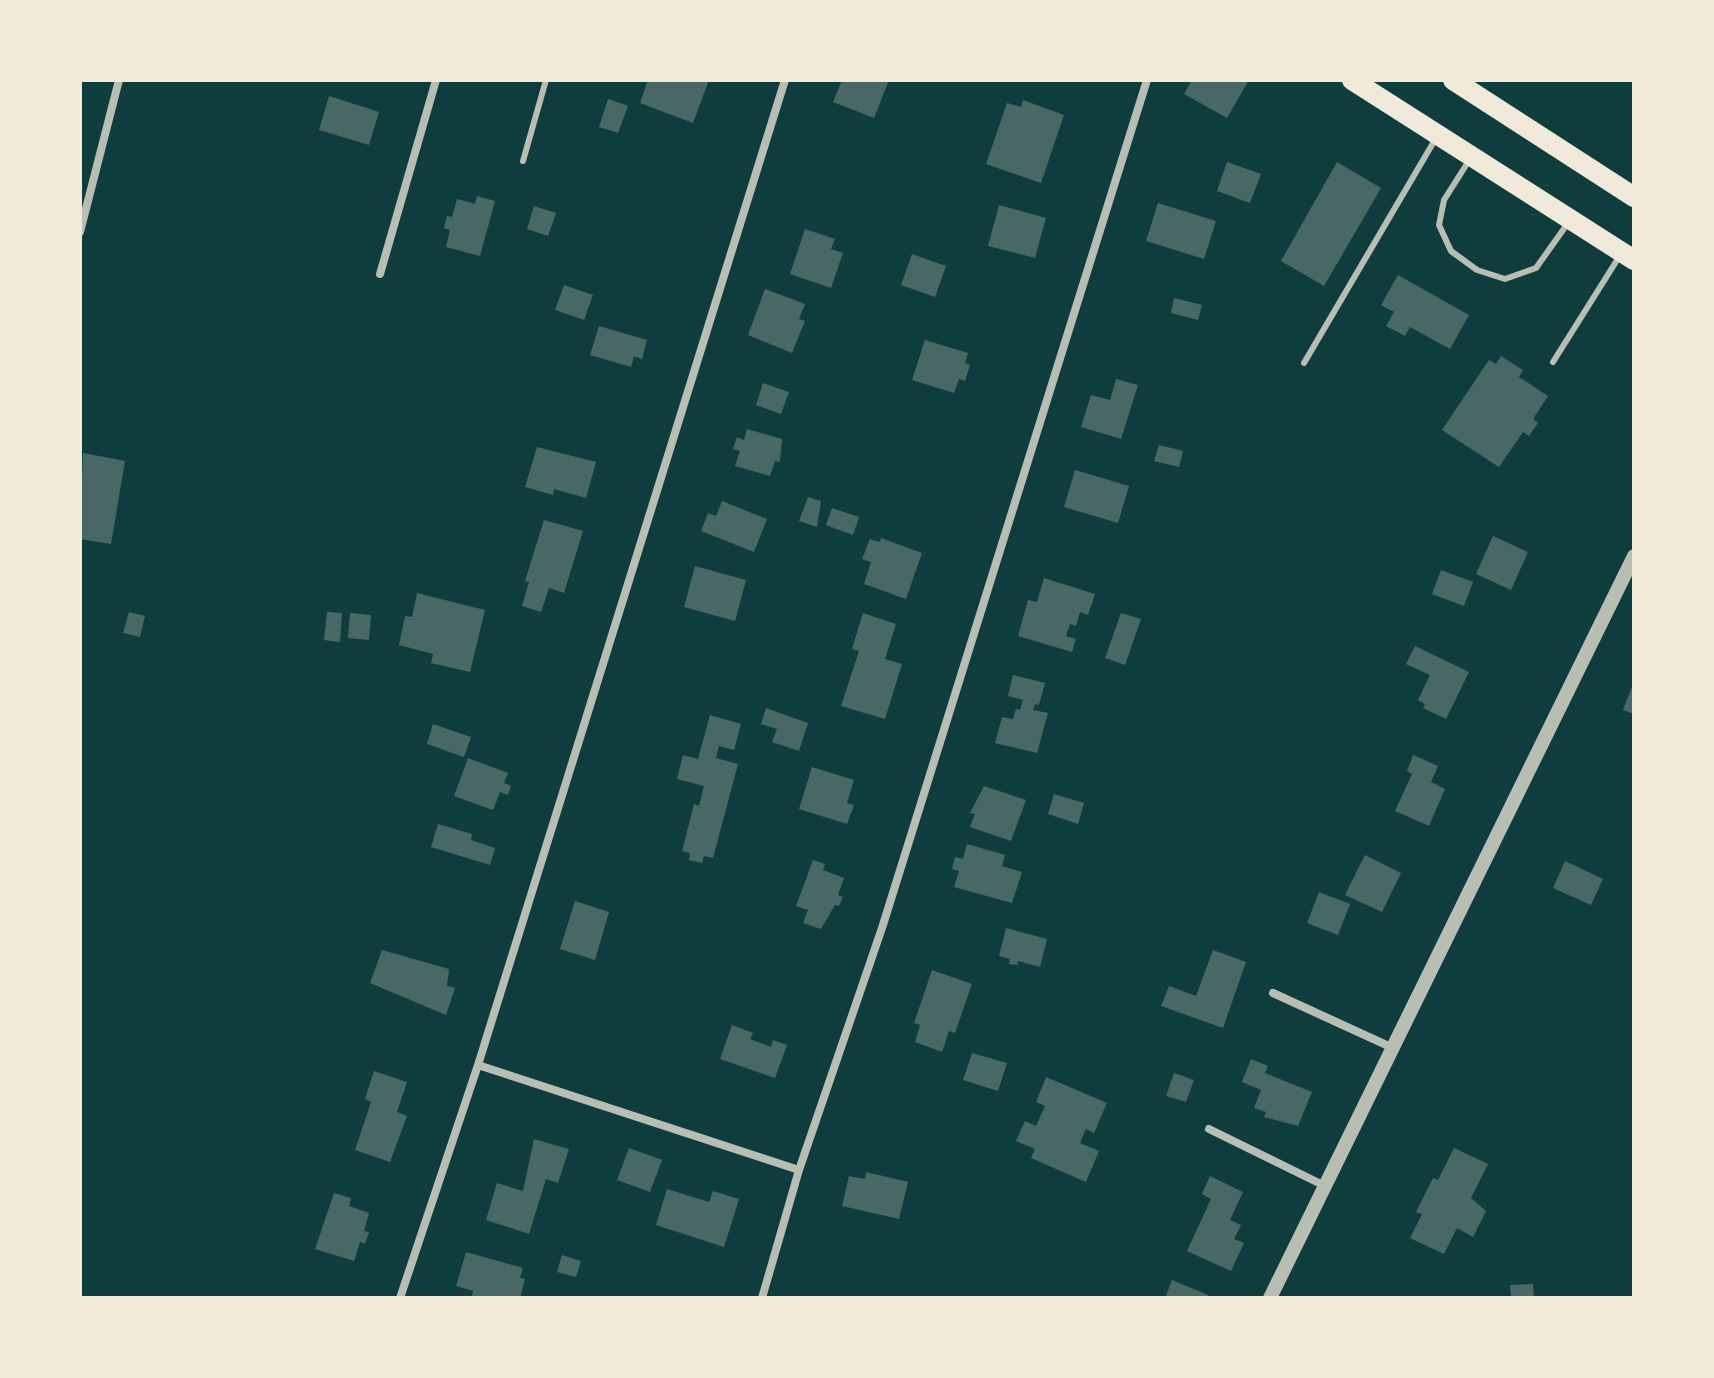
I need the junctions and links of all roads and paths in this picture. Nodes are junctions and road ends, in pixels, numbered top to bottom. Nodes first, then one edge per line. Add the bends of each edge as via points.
1 (119, 80) edge
2 (436, 80) edge
3 (546, 80) edge
4 (785, 80) edge
5 (1147, 80) edge
6 (1352, 80) edge
7 (1453, 80) edge
8 (1438, 135) junction
9 (1471, 156) junction
10 (523, 161) dead end
11 (84, 195) edge
12 (1634, 197) edge
13 (1570, 220) junction
14 (80, 232) edge
15 (1628, 256) edge
16 (380, 274) dead end
17 (1553, 362) dead end
18 (1304, 363) dead end
19 (1634, 556) edge
20 (1273, 993) dead end
21 (1393, 1048) junction
22 (478, 1065) junction
23 (1209, 1129) dead end
24 (799, 1170) junction
25 (1325, 1186) junction
26 (400, 1298) edge
27 (762, 1298) edge
28 (1270, 1298) edge

1 - 11 street
2 - 16 street
3 - 10 lane
4 - 22 street
5 - 24 street via 882,928
6 - 8 main road
7 - 12 main road
8 - 9 main road
8 - 18 lane
9 - 13 main road
9 - 13 lane via 1444,200 1439,225 1451,251 1477,270 1505,279 1536,268
11 - 14 street
13 - 15 main road
15 - 17 lane
19 - 21 street
20 - 21 street
21 - 25 street
22 - 24 street
22 - 26 street
23 - 25 street
24 - 27 street
25 - 28 street

